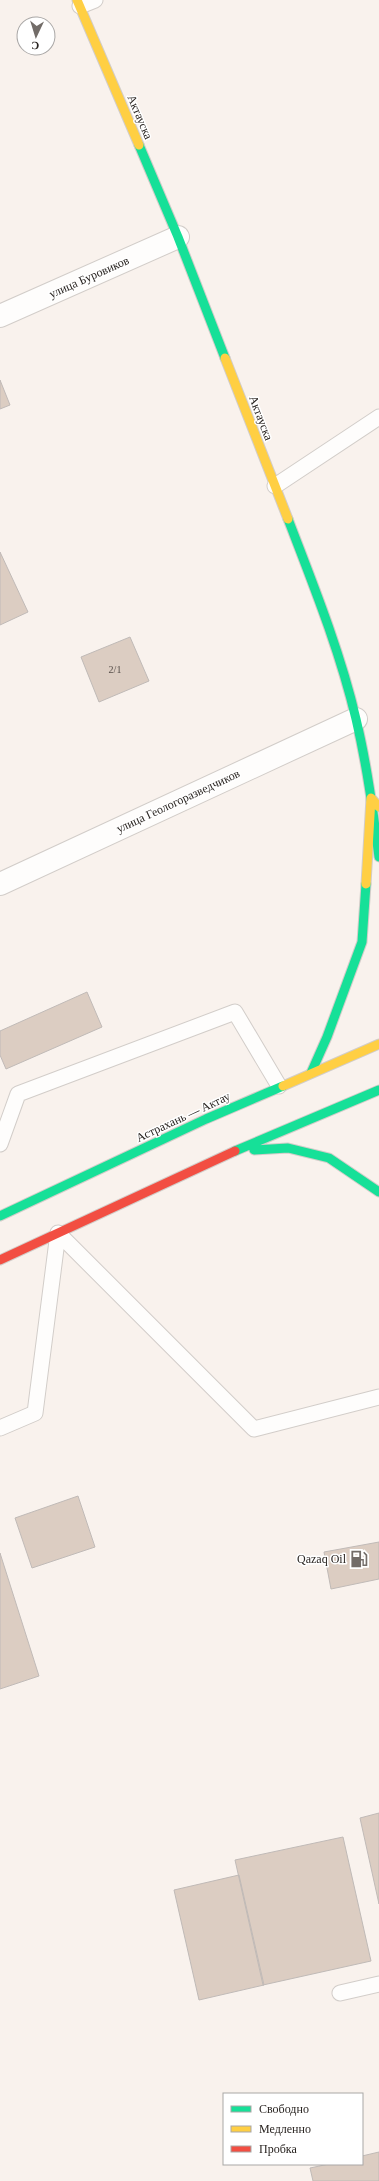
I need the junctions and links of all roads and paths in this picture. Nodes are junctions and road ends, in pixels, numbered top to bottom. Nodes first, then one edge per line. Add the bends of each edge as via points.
1 (95, 0) edge
2 (78, 3) edge
3 (178, 237) junction
4 (0, 316) edge
5 (379, 417) edge
6 (275, 486) junction
7 (356, 719) junction
8 (371, 798) junction
9 (379, 807) edge
10 (379, 858) edge
11 (0, 884) edge
12 (379, 1044) edge
13 (311, 1073) junction
14 (279, 1086) junction
15 (379, 1090) edge
16 (0, 1144) edge
17 (238, 1150) junction
18 (379, 1192) edge
19 (0, 1216) edge
20 (58, 1233) junction
21 (0, 1260) edge
22 (379, 1397) edge
23 (0, 1428) edge
24 (379, 1984) edge
25 (340, 1993) dead end

1 - 2 lane
2 - 3 main road, Актауска
3 - 4 street, улица Буровиков
3 - 6 main road, Актауска
5 - 6 lane
6 - 7 main road, Актауска via 320,601
7 - 8 main road, Актауска
7 - 11 street, улица Геологоразведчиков
8 - 9 main road
8 - 10 main road, Актауска
8 - 13 main road via 362,942
12 - 13 main road, Астрахань — Актау
13 - 14 main road, Астрахань — Актау
14 - 16 lane via 235,1012 18,1094
14 - 19 main road, Астрахань — Актау
15 - 17 main road
17 - 18 main road via 288,1148 329,1158
17 - 20 main road
20 - 21 main road
20 - 22 lane via 254,1429
20 - 23 lane via 35,1413
24 - 25 lane

